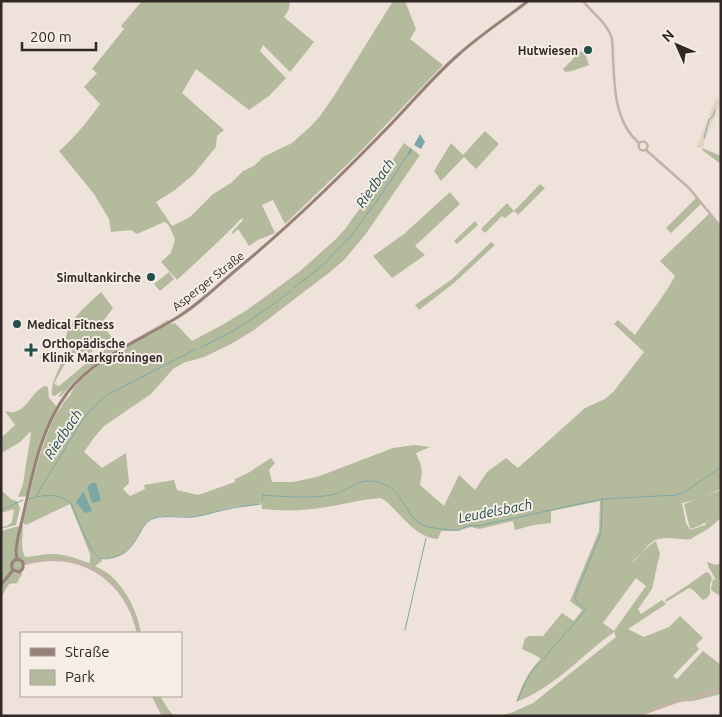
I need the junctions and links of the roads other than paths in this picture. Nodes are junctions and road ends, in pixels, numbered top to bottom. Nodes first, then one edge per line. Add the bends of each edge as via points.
1 (528, 1) edge
2 (583, 1) edge
3 (639, 143) junction
4 (646, 150) junction
5 (721, 227) edge
6 (17, 559) junction
7 (24, 564) junction
8 (13, 570) junction
9 (1, 585) edge
10 (138, 632) edge
11 (721, 689) edge
12 (154, 697) edge
13 (163, 716) edge
14 (637, 716) edge

1 - 6 main road, Asperger Straße via 458,54 286,228 228,277 182,314 111,354 75,383 58,407 42,440 18,536
2 - 3 street via 610,31 618,109 626,127
3 - 4 street via 640,150
3 - 4 street via 646,142
4 - 5 street via 689,188
6 - 7 main road
6 - 8 main road via 12,562
7 - 8 main road via 22,570
7 - 10 street via 60,560 98,572 124,597
8 - 9 main road
11 - 14 street
12 - 13 street

